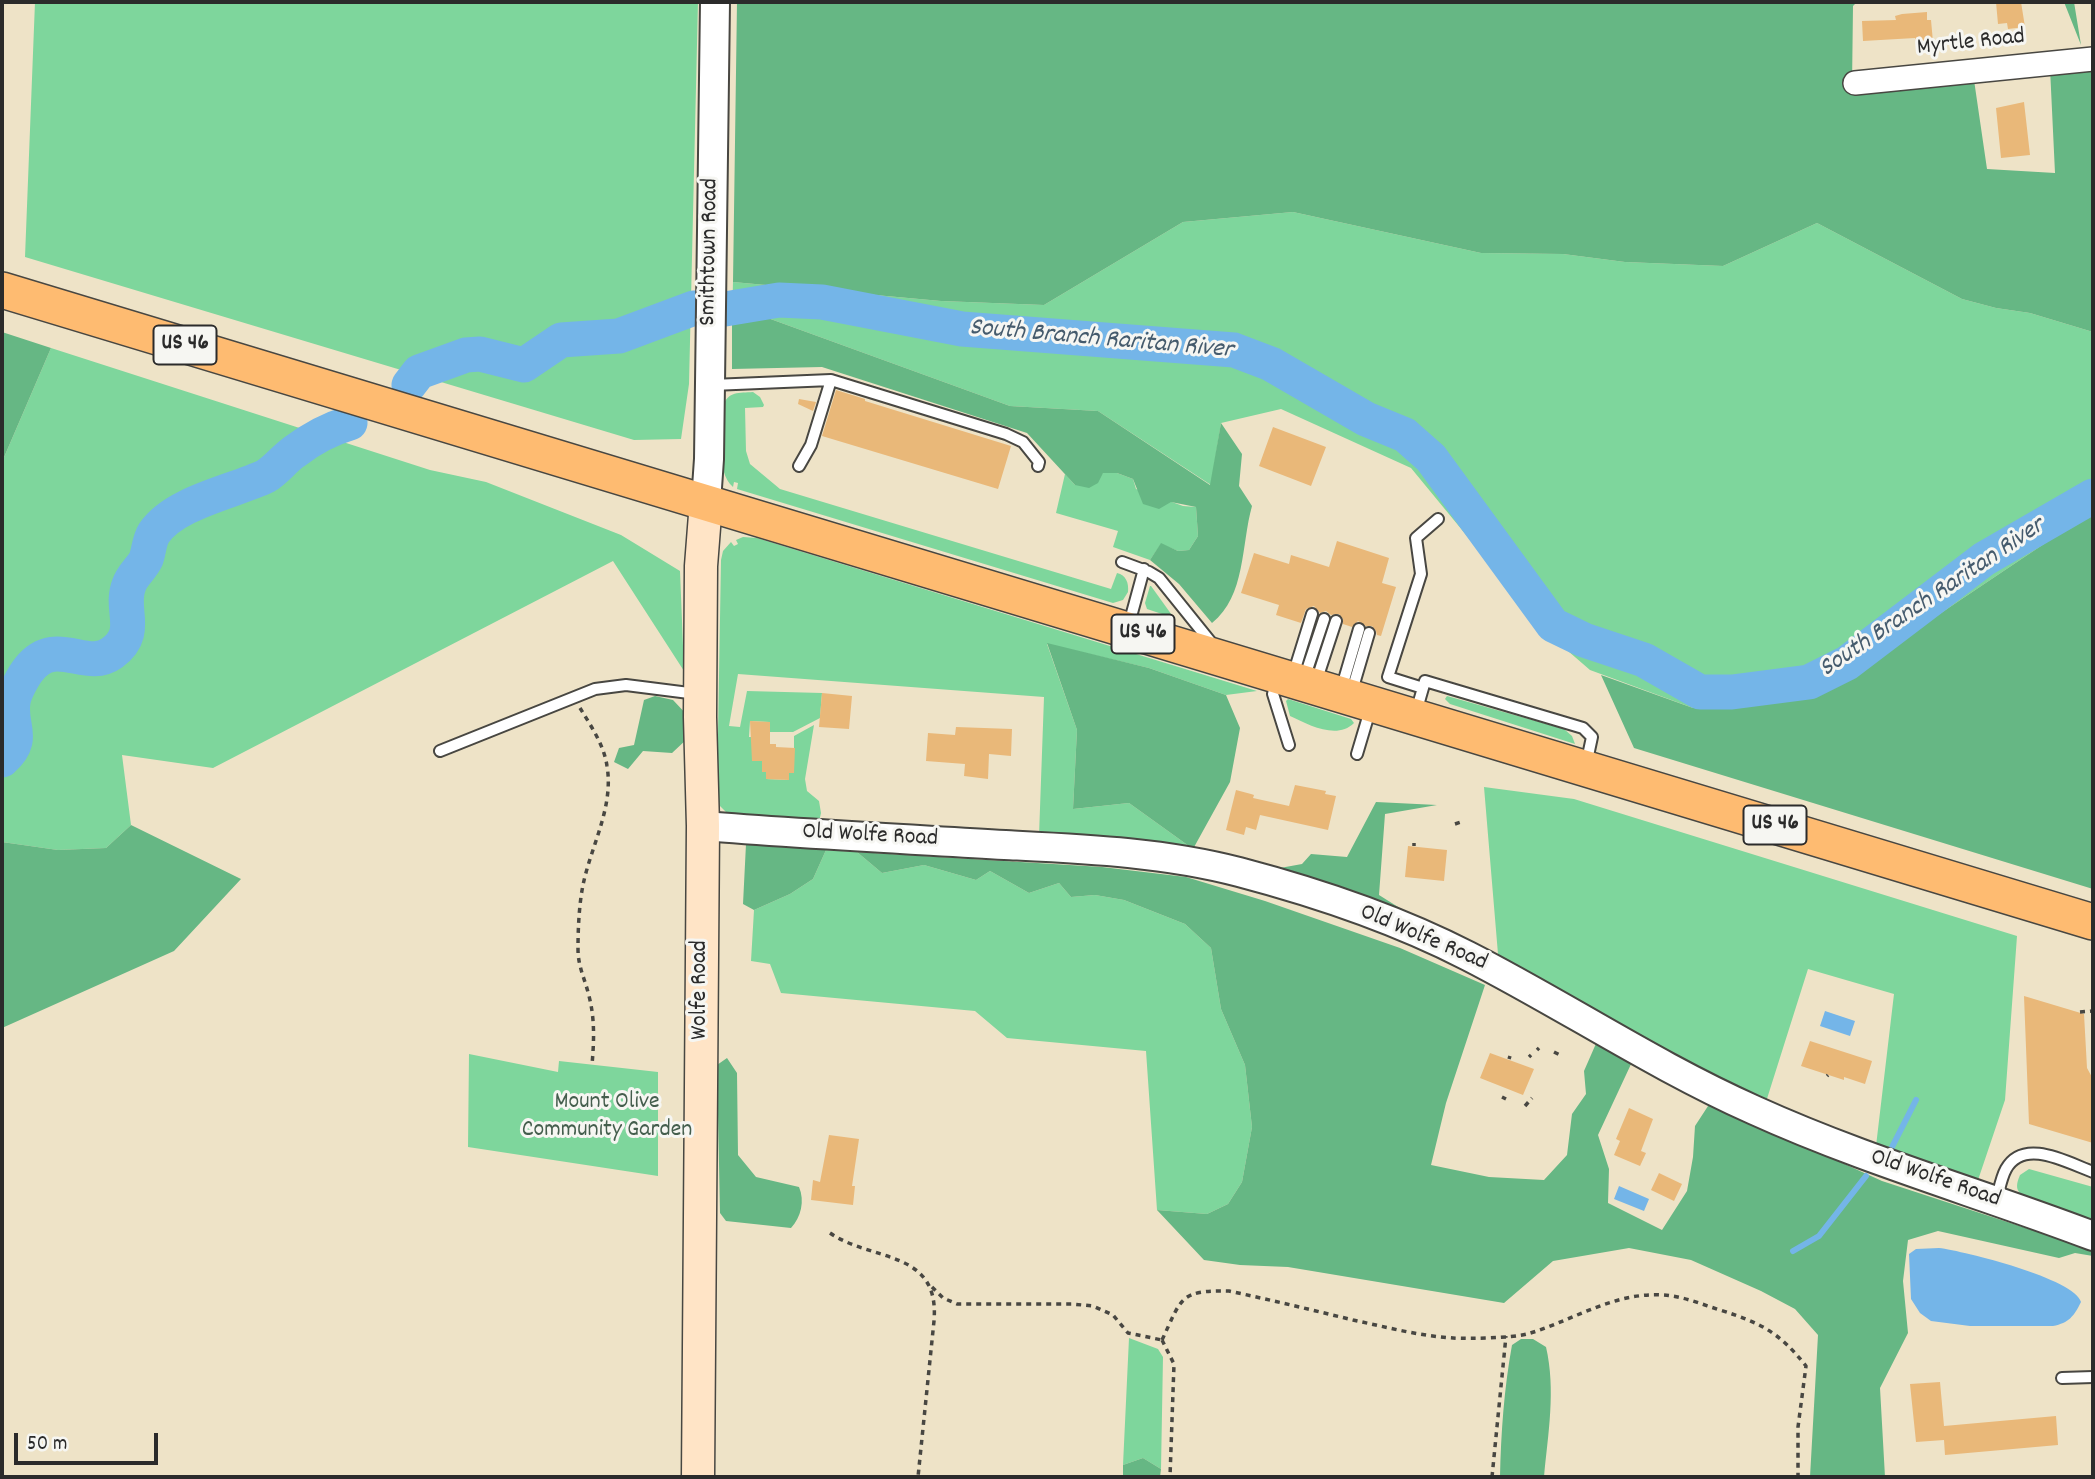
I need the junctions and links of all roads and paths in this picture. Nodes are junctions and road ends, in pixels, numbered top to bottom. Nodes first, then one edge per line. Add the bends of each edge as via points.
1 (715, 2) edge
2 (2093, 59) edge
3 (1855, 83) dead end
4 (2, 290) edge
5 (831, 380) junction
6 (710, 386) junction
7 (799, 466) dead end
8 (1038, 466) dead end
9 (706, 502) junction
10 (1438, 519) dead end
11 (1122, 562) dead end
12 (1143, 569) junction
13 (1312, 614) dead end
14 (1330, 620) dead end
15 (1127, 629) junction
16 (1364, 631) dead end
17 (1223, 659) junction
18 (1321, 688) junction
19 (700, 695) junction
20 (574, 697) junction
21 (1419, 702) junction
22 (1289, 745) dead end
23 (440, 751) dead end
24 (1357, 754) dead end
25 (1461, 822) dead end
26 (1455, 824) dead end
27 (703, 826) junction
28 (2093, 922) edge
29 (2093, 1011) edge
30 (2080, 1012) dead end
31 (1554, 1052) dead end
32 (1560, 1055) dead end
33 (592, 1065) dead end
34 (1532, 1098) dead end
35 (1525, 1106) dead end
36 (2093, 1172) edge
37 (1996, 1201) junction
38 (830, 1233) dead end
39 (2093, 1236) edge
40 (928, 1282) junction
41 (1506, 1335) junction
42 (1162, 1340) junction
43 (2093, 1377) edge
44 (2062, 1378) dead end
45 (698, 1477) edge
46 (918, 1477) edge
47 (1170, 1477) edge
48 (1492, 1477) edge
49 (1798, 1477) edge

1 - 6 street, Smithtown Road
2 - 3 street, Myrtle Road
4 - 9 main road, US 46
5 - 6 lane
5 - 7 lane via 811,445
5 - 8 lane via 1006,434 1023,442
6 - 9 street, Smithtown Road
9 - 15 main road, US 46
9 - 19 main road, Wolfe Road
10 - 21 lane via 1416,538 1421,574 1388,677
11 - 12 lane
12 - 15 lane
12 - 17 lane via 1159,578
13 - 18 lane
14 - 18 lane
15 - 17 main road, US 46
16 - 18 lane
17 - 18 main road, US 46
18 - 21 main road, US 46
18 - 22 lane via 1273,694
18 - 24 lane
19 - 20 lane via 626,685
19 - 27 main road, Wolfe Road
20 - 23 lane
20 - 33 path via 603,748 609,784 582,887 578,951 593,1019
21 - 28 main road, US 46 via 1586,768
25 - 26 path
27 - 37 street, Old Wolfe Road via 1067,848 1184,859 1244,874 1404,927 1465,954 1752,1110
27 - 45 main road, Wolfe Road
29 - 30 path
31 - 32 path
34 - 35 path
36 - 37 lane via 2036,1153 2022,1155 2007,1168
37 - 39 street, Old Wolfe Road
38 - 40 path via 843,1242 896,1258 916,1268
40 - 42 path via 943,1298 957,1304 1093,1306 1113,1315 1128,1333
40 - 46 path via 935,1310
41 - 42 path via 1453,1338 1402,1331 1229,1291 1203,1291 1181,1301
41 - 48 path
41 - 49 path via 1524,1335 1607,1302 1649,1294 1682,1298 1750,1320 1777,1334 1806,1366 1798,1427
42 - 47 path via 1174,1364
43 - 44 lane

